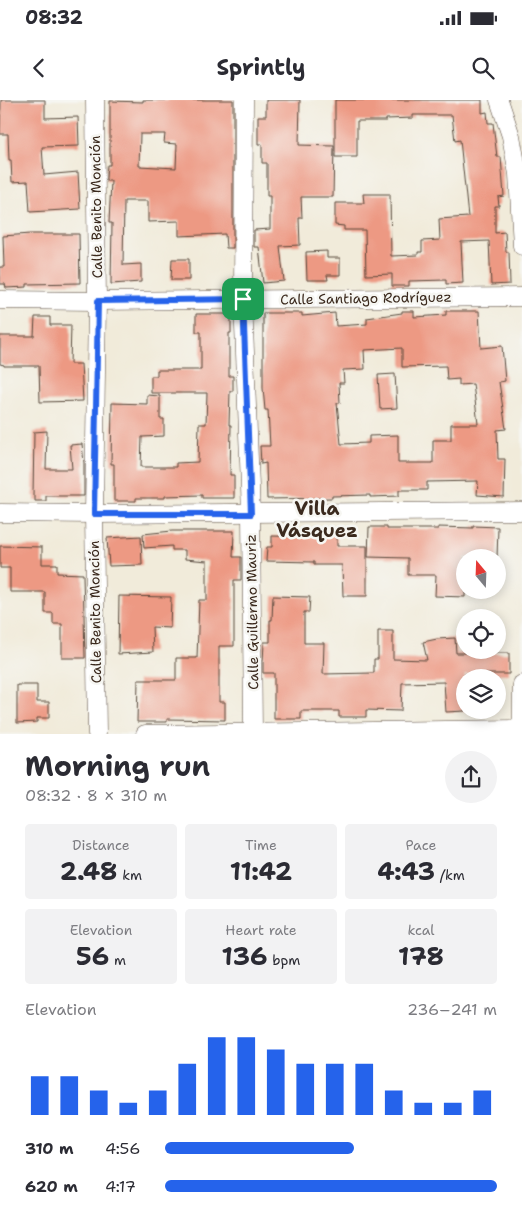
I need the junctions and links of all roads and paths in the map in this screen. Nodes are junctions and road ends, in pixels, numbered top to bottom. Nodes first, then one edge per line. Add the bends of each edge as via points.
1 (95, 100) edge
2 (244, 100) edge
3 (499, 100) edge
4 (522, 246) edge
5 (522, 297) edge
6 (243, 299) junction
7 (0, 300) edge
8 (98, 301) junction
9 (522, 511) edge
10 (0, 513) edge
11 (94, 514) junction
12 (251, 514) junction
13 (522, 684) edge
14 (522, 729) edge
15 (253, 733) edge
16 (97, 734) edge
17 (145, 734) edge
18 (522, 734) edge

1 - 8 street, Calle Benito Monción
2 - 6 street, Calle Guillermo Mauriz
3 - 4 street via 511,136 518,174
5 - 6 street, Calle Santiago Rodríguez
6 - 8 street, Calle Santiago Rodríguez
6 - 12 street, Calle Guillermo Mauriz
7 - 8 street, Calle Santiago Rodríguez
8 - 11 street, Calle Benito Monción
9 - 12 street
10 - 11 street
11 - 12 street
11 - 16 street, Calle Benito Monción
12 - 15 street, Calle Guillermo Mauriz
13 - 14 street
14 - 15 street
14 - 18 street
15 - 17 street

